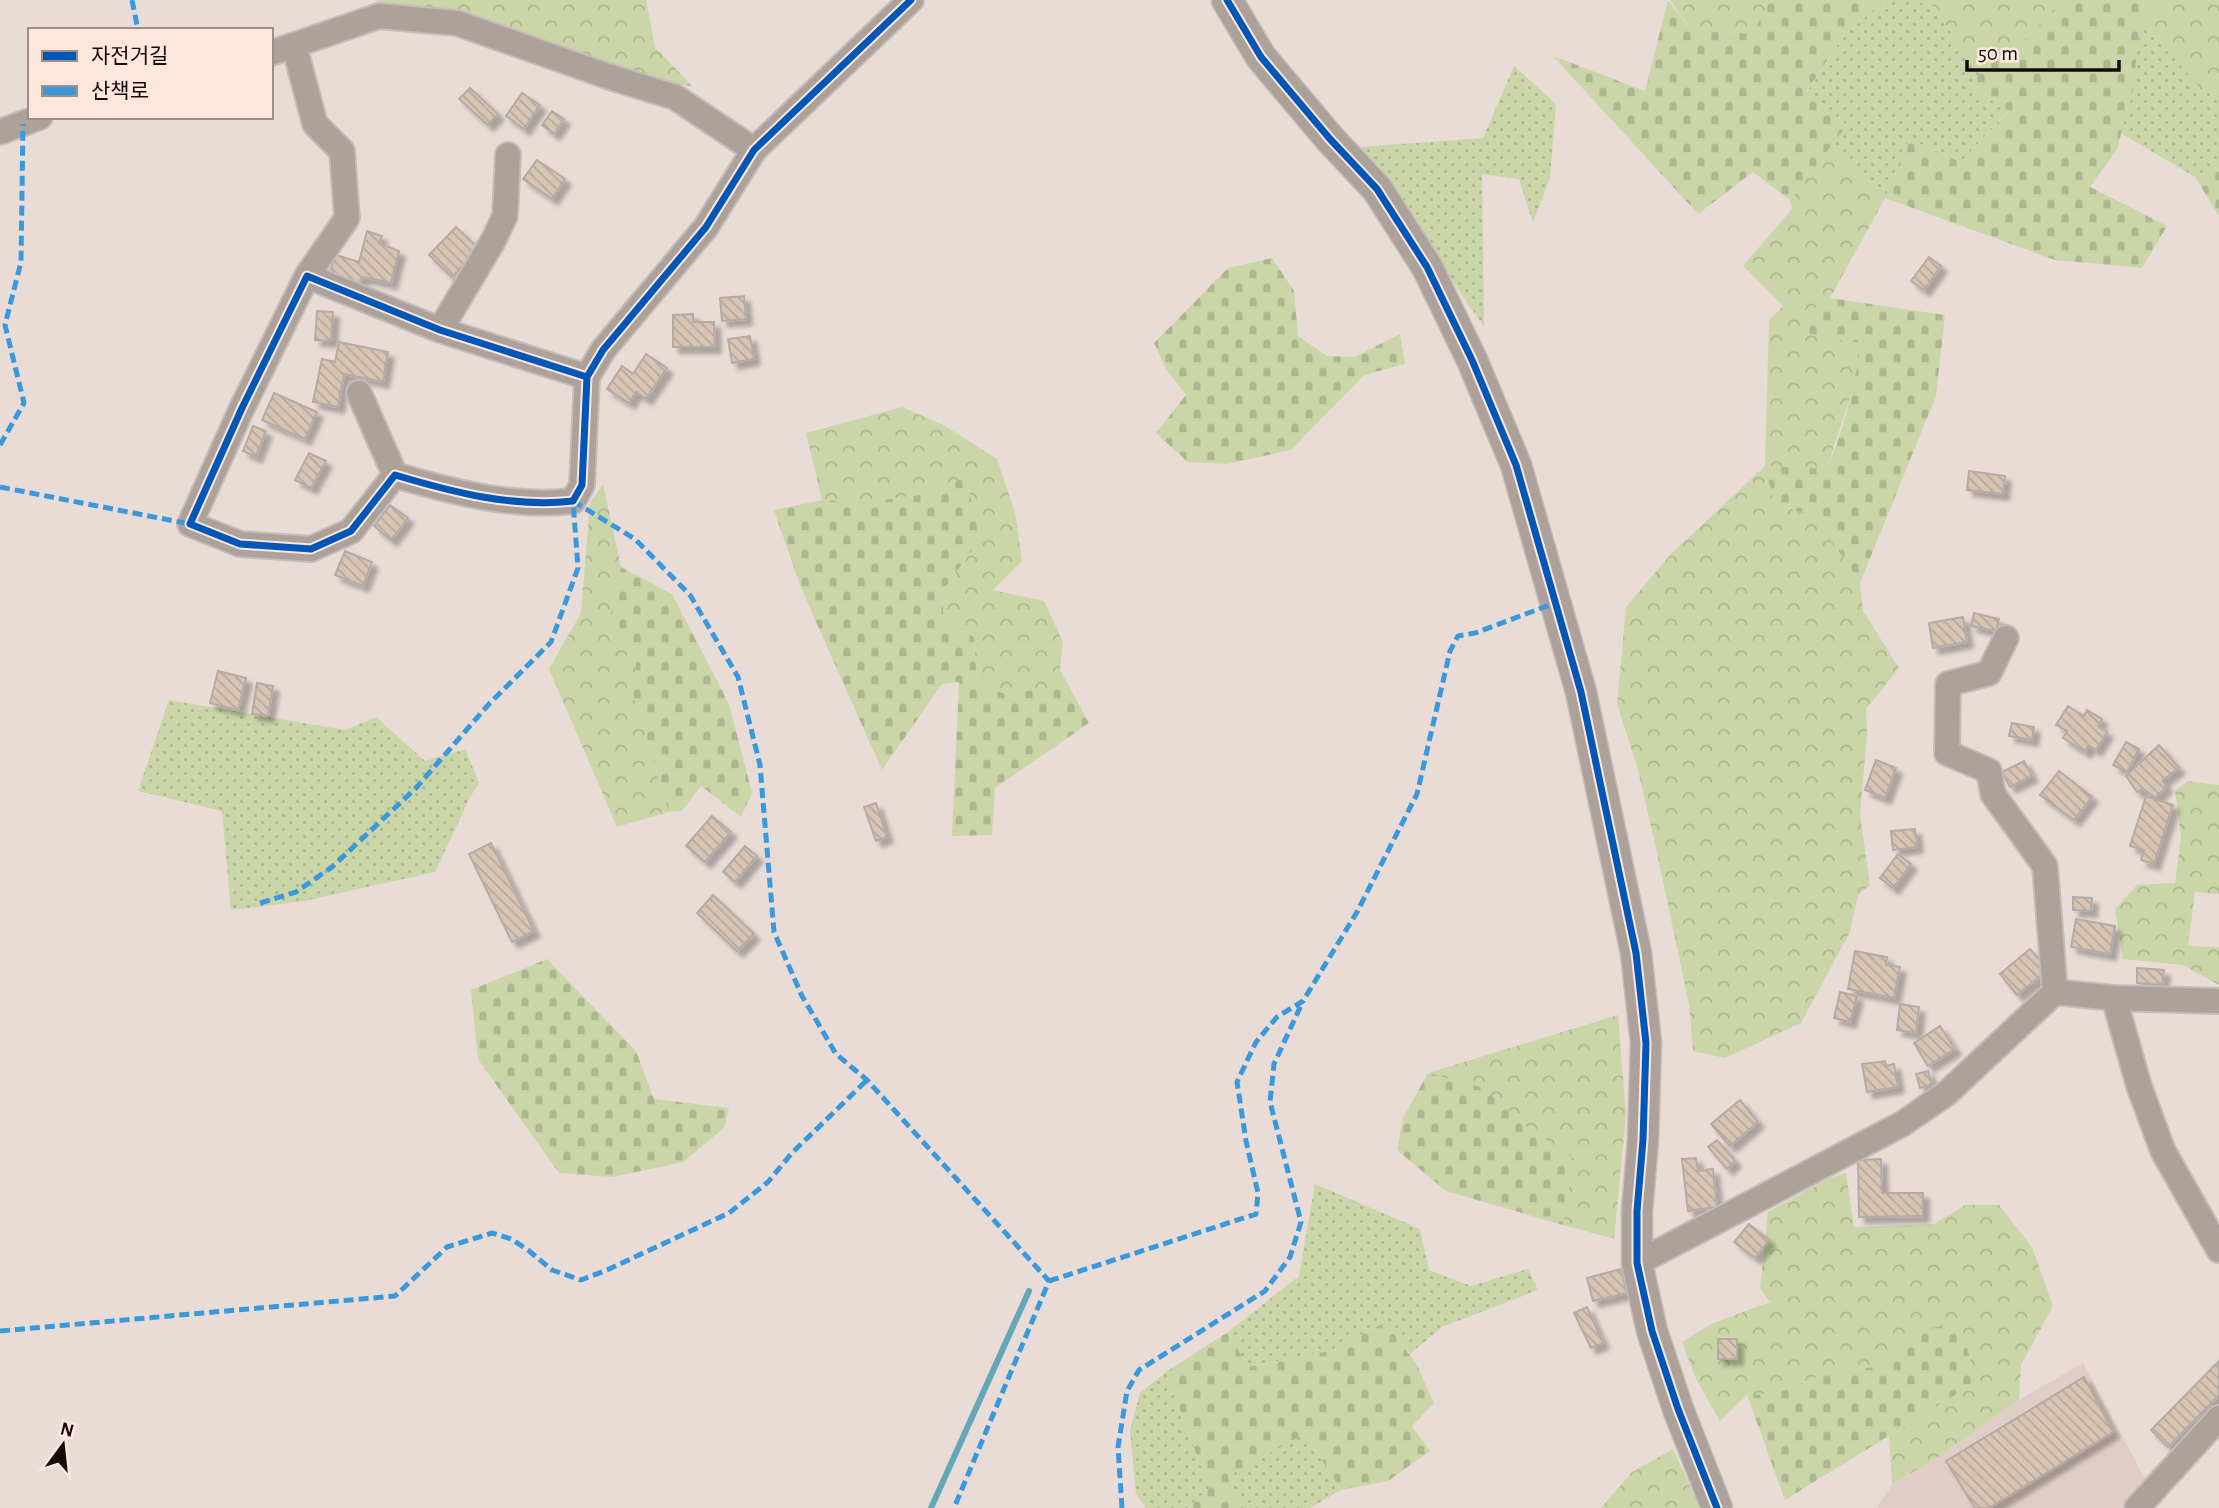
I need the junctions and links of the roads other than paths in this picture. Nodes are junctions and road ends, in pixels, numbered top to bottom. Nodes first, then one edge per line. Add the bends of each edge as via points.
1 (911, 0) edge
2 (1227, 0) edge
3 (283, 49) edge
4 (35, 119) edge
5 (0, 132) edge
6 (754, 150) junction
7 (508, 155) dead end
8 (307, 276) junction
9 (440, 330) junction
10 (587, 377) junction
11 (359, 393) dead end
12 (395, 475) junction
13 (2006, 638) dead end
14 (2055, 992) junction
15 (2114, 998) junction
16 (2219, 1001) edge
17 (2219, 1250) edge
18 (1637, 1263) junction
19 (2219, 1418) edge
20 (1717, 1508) edge
21 (2137, 1508) edge

1 - 6 street
2 - 18 street via 1261,57 1377,189 1427,267 1516,465 1581,692 1636,953 1646,1043
3 - 6 street via 379,16 457,23 675,97
3 - 8 street via 315,124 342,151 347,218
4 - 5 street
6 - 10 street via 706,228 603,350
7 - 9 street via 505,216
8 - 9 street
8 - 12 street via 190,524 240,544 311,549 351,531
9 - 10 street
10 - 12 street via 582,485 573,500 543,504 454,492
11 - 12 street
13 - 14 street via 1989,673 1948,684 1947,753 1989,771 1993,794 2045,866
14 - 15 street
14 - 18 street via 1947,1093 1902,1124
15 - 16 street
15 - 17 street via 2162,1152
18 - 20 street via 1656,1344
19 - 21 street

